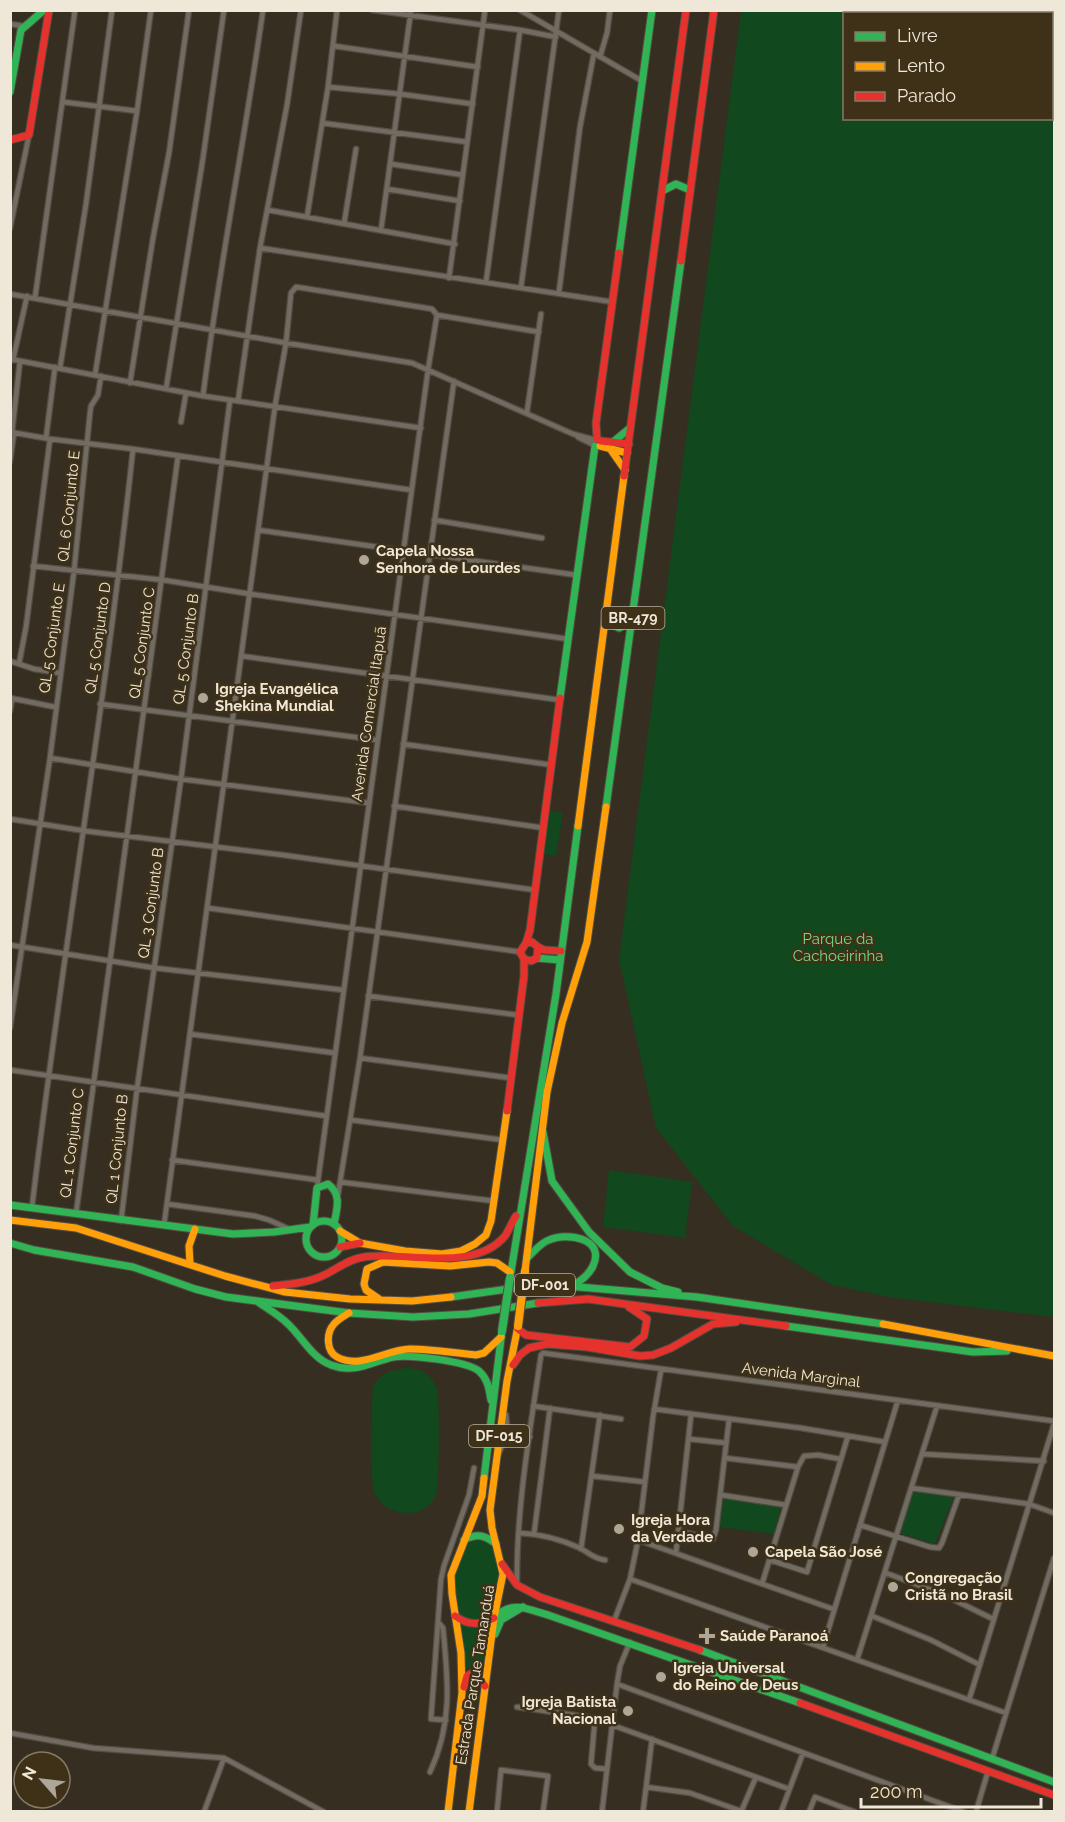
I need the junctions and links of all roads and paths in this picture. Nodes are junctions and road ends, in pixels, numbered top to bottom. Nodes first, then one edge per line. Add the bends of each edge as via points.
1 (44, 10) edge
2 (49, 10) edge
3 (75, 10) edge
4 (112, 10) edge
5 (150, 10) edge
6 (189, 10) edge
7 (225, 10) edge
8 (262, 10) edge
9 (301, 10) edge
10 (337, 10) edge
11 (372, 10) edge
12 (485, 10) edge
13 (559, 10) edge
14 (610, 10) edge
15 (652, 10) edge
16 (686, 10) edge
17 (714, 10) edge
18 (521, 11) edge
19 (411, 13) edge
20 (32, 20) junction
21 (10, 24) edge
22 (24, 26) junction
23 (483, 27) junction
24 (520, 30) junction
25 (46, 32) junction
26 (556, 35) junction
27 (334, 46) junction
28 (14, 47) edge
29 (594, 54) junction
30 (406, 55) junction
31 (600, 57) junction
32 (478, 67) junction
33 (643, 81) junction
34 (11, 82) edge
35 (328, 87) junction
36 (10, 92) edge
37 (400, 94) junction
38 (63, 102) junction
39 (473, 104) junction
40 (100, 106) junction
41 (137, 111) junction
42 (322, 123) junction
43 (395, 132) junction
44 (29, 135) junction
45 (12, 139) edge
46 (467, 142) junction
47 (356, 149) dead end
48 (391, 164) junction
49 (463, 175) junction
50 (387, 189) junction
51 (664, 190) junction
52 (690, 190) junction
53 (460, 201) junction
54 (268, 210) junction
55 (307, 217) junction
56 (344, 224) junction
57 (10, 228) edge
58 (381, 230) junction
59 (455, 244) junction
60 (260, 248) junction
61 (449, 278) junction
62 (486, 282) junction
63 (521, 287) junction
64 (559, 292) junction
65 (10, 294) edge
66 (27, 296) junction
67 (35, 297) junction
68 (613, 302) junction
69 (71, 305) junction
70 (105, 310) junction
71 (541, 314) dead end
72 (437, 315) junction
73 (141, 317) junction
74 (176, 324) junction
75 (211, 329) junction
76 (539, 332) junction
77 (247, 336) junction
78 (286, 343) junction
79 (12, 360) edge
80 (20, 361) junction
81 (57, 367) junction
82 (428, 370) junction
83 (95, 375) junction
84 (101, 376) junction
85 (454, 381) junction
86 (130, 383) junction
87 (166, 390) junction
88 (186, 393) junction
89 (203, 396) junction
90 (230, 400) junction
91 (238, 401) junction
92 (275, 406) junction
93 (527, 412) junction
94 (181, 422) dead end
95 (631, 427) junction
96 (421, 428) junction
97 (12, 432) edge
98 (48, 439) junction
99 (88, 443) junction
100 (597, 443) junction
101 (612, 446) junction
102 (133, 449) junction
103 (628, 449) junction
104 (178, 456) junction
105 (10, 461) edge
106 (222, 462) junction
107 (267, 468) junction
108 (625, 470) junction
109 (411, 490) junction
110 (434, 520) junction
111 (258, 530) junction
112 (542, 538) dead end
113 (404, 551) junction
114 (429, 555) junction
115 (33, 566) junction
116 (74, 571) junction
117 (119, 575) junction
118 (576, 575) junction
119 (163, 580) junction
120 (207, 587) junction
121 (250, 594) junction
122 (395, 615) junction
123 (420, 619) junction
124 (605, 620) junction
125 (633, 621) junction
126 (568, 639) junction
127 (241, 656) junction
128 (10, 661) edge
129 (19, 664) junction
130 (60, 673) junction
131 (386, 678) junction
132 (411, 681) junction
133 (11, 699) edge
134 (560, 700) junction
135 (100, 704) junction
136 (55, 707) junction
137 (144, 709) junction
138 (10, 711) edge
139 (189, 714) junction
140 (233, 720) junction
141 (377, 740) junction
142 (403, 744) junction
143 (50, 759) junction
144 (94, 764) junction
145 (552, 765) junction
146 (136, 772) junction
147 (181, 779) junction
148 (225, 784) junction
149 (369, 802) junction
150 (394, 806) junction
151 (10, 819) edge
152 (40, 823) junction
153 (543, 828) junction
154 (85, 831) junction
155 (128, 836) junction
156 (172, 840) junction
157 (216, 846) junction
158 (360, 866) junction
159 (386, 869) junction
160 (535, 890) junction
161 (208, 908) junction
162 (352, 928) junction
163 (377, 932) junction
164 (532, 944) junction
165 (10, 945) edge
166 (23, 947) junction
167 (561, 951) junction
168 (67, 954) junction
169 (528, 957) junction
170 (560, 960) junction
171 (111, 961) junction
172 (155, 968) junction
173 (199, 973) junction
174 (344, 990) junction
175 (368, 996) junction
176 (518, 1015) junction
177 (10, 1028) edge
178 (190, 1034) junction
179 (335, 1053) junction
180 (360, 1058) junction
181 (10, 1070) edge
182 (48, 1077) junction
183 (511, 1078) junction
184 (93, 1082) junction
185 (137, 1089) junction
186 (182, 1096) junction
187 (326, 1116) junction
188 (351, 1120) junction
189 (542, 1122) junction
190 (503, 1140) junction
191 (172, 1160) junction
192 (340, 1182) junction
193 (317, 1184) junction
194 (338, 1195) junction
195 (523, 1198) junction
196 (494, 1201) junction
197 (167, 1204) junction
198 (10, 1205) edge
199 (32, 1208) junction
200 (76, 1214) junction
201 (10, 1220) edge
202 (121, 1221) junction
203 (334, 1224) junction
204 (165, 1226) junction
205 (311, 1226) junction
206 (195, 1229) junction
207 (290, 1229) junction
208 (340, 1231) junction
209 (306, 1238) junction
210 (10, 1243) edge
211 (360, 1243) junction
212 (340, 1247) junction
213 (527, 1258) junction
214 (190, 1264) junction
215 (510, 1275) junction
216 (573, 1286) junction
217 (266, 1287) junction
218 (697, 1298) junction
219 (380, 1300) junction
220 (607, 1300) junction
221 (256, 1301) junction
222 (349, 1313) junction
223 (749, 1320) junction
224 (518, 1328) junction
225 (502, 1334) junction
226 (1020, 1351) junction
227 (642, 1356) junction
228 (1054, 1356) edge
229 (640, 1366) junction
230 (510, 1370) junction
231 (661, 1370) junction
232 (507, 1381) junction
233 (898, 1400) junction
234 (534, 1406) junction
235 (938, 1406) junction
236 (550, 1408) junction
237 (654, 1409) junction
238 (600, 1415) junction
239 (691, 1415) junction
240 (621, 1419) dead end
241 (729, 1420) junction
242 (1054, 1423) edge
243 (491, 1428) junction
244 (519, 1436) junction
245 (848, 1436) junction
246 (530, 1437) junction
247 (689, 1439) junction
248 (885, 1442) junction
249 (726, 1443) junction
250 (922, 1454) junction
251 (725, 1458) junction
252 (840, 1459) junction
253 (1044, 1461) junction
254 (495, 1466) junction
255 (798, 1467) junction
256 (474, 1468) dead end
257 (592, 1476) junction
258 (645, 1482) junction
259 (911, 1488) junction
260 (721, 1495) junction
261 (958, 1495) junction
262 (1029, 1504) junction
263 (786, 1505) junction
264 (1054, 1512) edge
265 (860, 1525) junction
266 (458, 1527) junction
267 (468, 1531) junction
268 (679, 1531) junction
269 (520, 1534) junction
270 (534, 1534) junction
271 (897, 1536) junction
272 (464, 1539) junction
273 (638, 1540) junction
274 (496, 1544) junction
275 (581, 1549) junction
276 (676, 1552) junction
277 (1054, 1558) edge
278 (605, 1560) dead end
279 (770, 1560) junction
280 (502, 1564) junction
281 (1052, 1572) edge
282 (885, 1573) junction
283 (630, 1580) junction
284 (762, 1584) junction
285 (517, 1585) junction
286 (523, 1607) junction
287 (833, 1609) junction
288 (580, 1611) junction
289 (455, 1616) junction
290 (872, 1616) junction
291 (494, 1618) junction
292 (993, 1620) junction
293 (614, 1621) junction
294 (438, 1622) junction
295 (575, 1624) junction
296 (630, 1642) junction
297 (823, 1647) junction
298 (858, 1660) junction
299 (446, 1663) junction
300 (434, 1664) junction
301 (980, 1665) junction
302 (769, 1676) junction
303 (485, 1684) junction
304 (617, 1684) junction
305 (791, 1684) junction
306 (764, 1690) junction
307 (462, 1697) junction
308 (786, 1699) junction
309 (969, 1700) junction
310 (517, 1707) dead end
311 (1006, 1713) junction
312 (446, 1719) junction
313 (612, 1725) junction
314 (10, 1733) edge
315 (652, 1739) junction
316 (803, 1753) junction
317 (224, 1758) junction
318 (992, 1760) junction
319 (607, 1769) junction
320 (988, 1771) junction
321 (430, 1772) dead end
322 (1037, 1776) junction
323 (756, 1777) junction
324 (1054, 1782) edge
325 (646, 1787) junction
326 (1032, 1787) junction
327 (789, 1789) junction
328 (1053, 1794) edge
329 (741, 1811) edge
330 (204, 1812) edge
331 (324, 1812) edge
332 (448, 1812) edge
333 (469, 1812) edge
334 (497, 1812) edge
335 (543, 1812) edge
336 (602, 1812) edge
337 (643, 1812) edge
338 (782, 1812) edge
339 (809, 1812) edge
340 (855, 1812) edge
341 (964, 1812) edge
342 (976, 1812) edge

1 - 20 main road
2 - 25 main road
3 - 38 street
4 - 40 street
5 - 41 street
6 - 73 street
7 - 74 street
8 - 75 street
9 - 54 street
10 - 27 street
11 - 19 street
12 - 23 street
13 - 26 street
14 - 31 street
15 - 33 main road
16 - 51 main road, BR-479
17 - 52 main road, BR-479
18 - 26 street
19 - 23 street
19 - 30 street
20 - 22 main road
20 - 25 main road
21 - 22 street
22 - 28 main road
23 - 24 street
23 - 32 street
24 - 26 street
24 - 62 street
25 - 44 main road
26 - 29 street
26 - 63 street
27 - 30 street
27 - 35 street
28 - 34 main road
29 - 31 street
29 - 64 street via 580,127
30 - 32 street
30 - 37 street
31 - 33 street
32 - 39 street
33 - 68 main road
34 - 36 main road
35 - 37 street
35 - 42 street
37 - 39 street
37 - 43 street
38 - 40 street
38 - 67 street
39 - 46 street
40 - 41 street
40 - 69 street
41 - 70 street
42 - 43 street
42 - 55 street
43 - 46 street
43 - 48 street
44 - 45 main road
44 - 57 street
46 - 49 street
47 - 56 street
48 - 49 street
48 - 50 street
49 - 53 street
50 - 53 street
50 - 58 street
51 - 52 main road via 676,184
51 - 95 main road, BR-479
52 - 125 main road, BR-479
53 - 59 street
54 - 55 street
54 - 60 street
55 - 56 street
56 - 58 street
58 - 59 street
59 - 61 street
60 - 61 street
60 - 77 street
61 - 62 street
62 - 63 street
63 - 64 street
64 - 68 street
65 - 66 street
66 - 67 street
66 - 79 street
67 - 69 street
68 - 100 main road via 597,416
69 - 70 street
69 - 81 street
70 - 73 street
70 - 83 street
71 - 76 street
72 - 76 street
72 - 78 street via 432,309 296,287 291,293
72 - 82 street, Avenida Comercial Itapuã
73 - 74 street
73 - 86 street
74 - 75 street
74 - 87 street
75 - 77 street
75 - 89 street
76 - 93 street
77 - 78 street
77 - 91 street
78 - 82 street via 398,359
78 - 92 street
79 - 80 street
80 - 81 street
80 - 97 street
81 - 83 street
81 - 98 street
82 - 85 street
82 - 96 street, Avenida Comercial Itapuã
83 - 84 street
84 - 86 street
84 - 99 street, QL 6 Conjunto E via 98,395 91,406
85 - 93 street
85 - 110 street
86 - 87 street
87 - 88 street
88 - 89 street
88 - 94 street
89 - 90 street
90 - 91 street
90 - 106 street, QL 5 Conjunto B
91 - 92 street
92 - 96 street
92 - 107 street
93 - 100 street
95 - 101 main road
95 - 103 main road, BR-479
96 - 109 street, Avenida Comercial Itapuã
97 - 98 street
97 - 105 street
98 - 99 street
98 - 115 street
99 - 102 street
99 - 116 street, QL 6 Conjunto E
100 - 101 main road
100 - 118 main road
101 - 103 main road
101 - 108 main road
102 - 104 street
102 - 117 street, QL 5 Conjunto D
103 - 108 main road, BR-479
104 - 106 street
104 - 119 street, QL 5 Conjunto C
106 - 107 street
106 - 120 street, QL 5 Conjunto B
107 - 109 street
107 - 111 street
108 - 124 main road, BR-479
109 - 113 street, Avenida Comercial Itapuã
110 - 112 street
110 - 114 street
111 - 113 street
111 - 121 street
113 - 114 street
113 - 122 street, Avenida Comercial Itapuã
114 - 118 street
114 - 123 street
115 - 116 street
115 - 129 street
116 - 117 street
116 - 130 street, QL 5 Conjunto E
117 - 119 street
117 - 135 street, QL 5 Conjunto D
118 - 126 main road
119 - 120 street
119 - 137 street, QL 5 Conjunto C
120 - 121 street
120 - 139 street, QL 5 Conjunto B
121 - 122 street
121 - 127 street
122 - 123 street
122 - 131 street, Avenida Comercial Itapuã
123 - 126 street
123 - 132 street
124 - 125 main road via 619,629
124 - 167 main road, BR-479
125 - 189 main road, BR-479 via 587,942 555,1052
126 - 134 main road
127 - 131 street
127 - 140 street
128 - 129 street
129 - 130 street
130 - 136 street, QL 5 Conjunto E
131 - 132 street
131 - 141 street, Avenida Comercial Itapuã
132 - 134 street
132 - 142 street
133 - 136 street
133 - 138 street
134 - 145 main road
135 - 137 street
135 - 144 street, QL 5 Conjunto D
136 - 143 street, QL 5 Conjunto E
137 - 139 street
137 - 146 street, QL 5 Conjunto C
139 - 140 street
139 - 147 street, QL 5 Conjunto B
140 - 141 street
140 - 148 street
141 - 149 street, Avenida Comercial Itapuã
142 - 145 street
142 - 150 street
143 - 144 street
143 - 152 street, QL 5 Conjunto E
144 - 146 street
144 - 154 street, QL 5 Conjunto D
145 - 153 main road
146 - 147 street
146 - 155 street, QL 5 Conjunto C
147 - 148 street
147 - 156 street, QL 3 Conjunto B
148 - 149 street
148 - 157 street
149 - 158 street, Avenida Comercial Itapuã
150 - 153 street
150 - 159 street
151 - 152 street
152 - 154 street
152 - 166 street, QL 5 Conjunto E
153 - 160 main road
154 - 155 street
154 - 168 street, QL 5 Conjunto D
155 - 156 street
155 - 171 street, QL 5 Conjunto C
156 - 157 street
156 - 172 street, QL 3 Conjunto B
157 - 158 street
157 - 161 street
158 - 159 street
158 - 162 street, Avenida Comercial Itapuã
159 - 160 street
159 - 163 street
160 - 164 main road
161 - 162 street
161 - 173 street
162 - 163 street
162 - 174 street, Avenida Comercial Itapuã
163 - 169 street
163 - 175 street
164 - 167 main road via 544,950
164 - 169 main road
164 - 169 main road
165 - 166 street
166 - 168 street
166 - 177 street, QL 5 Conjunto E
167 - 170 main road, BR-479
168 - 171 street
168 - 182 street, QL 5 Conjunto D
169 - 170 main road
169 - 176 main road
170 - 195 main road, BR-479
171 - 172 street
171 - 184 street, QL 5 Conjunto C
172 - 173 street
172 - 185 street, QL 3 Conjunto B
173 - 174 street
173 - 178 street
174 - 179 street, Avenida Comercial Itapuã
175 - 176 street
175 - 180 street
176 - 183 main road
178 - 179 street
178 - 186 street
179 - 187 street, Avenida Comercial Itapuã
180 - 183 street
180 - 188 street
181 - 182 street, QL 1 Conjunto C
182 - 184 street, QL 1 Conjunto C
182 - 199 street, QL 5 Conjunto D
183 - 190 main road
184 - 185 street, QL 1 Conjunto B
184 - 200 street, QL 1 Conjunto C
185 - 186 street
185 - 202 street, QL 1 Conjunto B
186 - 187 street
186 - 191 street
187 - 193 street, Avenida Comercial Itapuã
188 - 190 street
188 - 192 street
189 - 213 main road, BR-479
189 - 218 main road via 552,1181 589,1232 630,1272 662,1288
190 - 196 main road
191 - 193 street
191 - 197 street
192 - 194 street
192 - 196 street
193 - 194 main road via 334,1187
193 - 205 main road
194 - 203 main road
195 - 215 main road, Estrada Parque Tamanduá / BR-479
195 - 217 main road via 512,1228 500,1242 475,1255 363,1257 309,1281
196 - 211 main road via 486,1235 461,1251 442,1254
197 - 204 street
197 - 207 street via 255,1216
198 - 199 main road
199 - 200 main road
200 - 202 main road
201 - 214 main road, DF-001 via 76,1228
202 - 204 main road
203 - 205 main road via 327,1221
203 - 208 main road
204 - 206 main road
205 - 207 main road
205 - 209 main road
206 - 207 main road via 249,1234
206 - 214 main road via 189,1246
207 - 209 main road
208 - 211 main road
208 - 212 main road
209 - 212 main road via 310,1251 322,1257
210 - 221 main road via 133,1267 195,1289
211 - 212 main road
213 - 216 main road via 556,1237 574,1235 588,1241 595,1253 595,1266
213 - 224 main road, Estrada Parque Tamanduá / BR-479, bridge
214 - 217 main road, DF-001
215 - 219 main road via 497,1263 489,1262 450,1266 383,1262 367,1269 362,1280 369,1294
215 - 225 main road, Estrada Parque Tamanduá, bridge
216 - 218 main road, DF-001
216 - 219 main road, DF-001 via 543,1284 440,1299
217 - 219 main road, DF-001
218 - 226 main road, DF-001 via 887,1325
220 - 222 main road, DF-001 via 567,1300 469,1314 413,1317
220 - 223 main road, DF-001
220 - 224 main road via 636,1310 647,1319 644,1339 638,1344 630,1347 526,1335
221 - 222 main road
221 - 243 main road via 288,1324 318,1357 330,1364 361,1369 403,1356 474,1367 487,1379
222 - 225 main road via 331,1327 328,1341 337,1357 347,1360 361,1361 402,1349 476,1355 484,1353
223 - 226 main road, DF-001 via 973,1352
223 - 227 main road via 716,1323 682,1344
224 - 230 main road, Estrada Parque Tamanduá / DF-015
225 - 243 main road, Estrada Parque Tamanduá / DF-015
226 - 228 main road, DF-001
227 - 229 street
227 - 230 main road via 542,1344 529,1347
229 - 231 street, Avenida Marginal
229 - 234 street, Avenida Marginal via 544,1353
230 - 232 main road, Estrada Parque Tamanduá / DF-015
231 - 233 street, Avenida Marginal
231 - 237 street
232 - 244 street via 506,1424
232 - 254 main road, Estrada Parque Tamanduá / DF-015
233 - 235 street, Avenida Marginal
233 - 248 street
234 - 236 street
234 - 246 street
235 - 242 street, Avenida Marginal
235 - 250 street
236 - 238 street
236 - 270 street
237 - 239 street
237 - 258 street
238 - 240 street
238 - 257 street
239 - 241 street
239 - 247 street
241 - 245 street
241 - 249 street
242 - 253 street
243 - 267 main road, Estrada Parque Tamanduá / DF-015 via 482,1496
244 - 246 street
244 - 254 street via 504,1440
245 - 248 street
245 - 252 street
246 - 269 street
247 - 249 street
247 - 268 street
248 - 265 street
249 - 251 street
250 - 253 street
250 - 259 street
251 - 255 street
251 - 260 street
252 - 255 street via 806,1455
252 - 279 street via 807,1572
253 - 262 street
254 - 274 main road, Estrada Parque Tamanduá / DF-015 via 490,1510
255 - 263 street
256 - 266 street
257 - 258 street
257 - 275 street
258 - 273 street
259 - 261 street
259 - 271 street
260 - 263 street
260 - 268 street via 712,1539
261 - 262 street
261 - 271 street via 939,1548
262 - 264 street
262 - 292 street
263 - 279 street
265 - 271 street
265 - 287 street
266 - 267 street
266 - 294 street via 444,1566
267 - 272 main road, Estrada Parque Tamanduá / DF-015
268 - 276 street
269 - 270 street
269 - 285 street
270 - 275 street
271 - 282 street
272 - 274 main road via 479,1534
272 - 289 main road, Estrada Parque Tamanduá / DF-015 via 450,1589
273 - 276 street
273 - 283 street
274 - 280 main road, Estrada Parque Tamanduá / DF-015
275 - 278 street
276 - 284 street
277 - 281 street
279 - 284 street
280 - 285 main road
280 - 291 main road, Estrada Parque Tamanduá / DF-015
281 - 311 street
282 - 290 street
282 - 292 street via 942,1594
283 - 293 street
283 - 297 street
284 - 287 street
285 - 288 main road
286 - 291 main road via 502,1610
286 - 295 main road
286 - 303 main road via 505,1616 496,1630
287 - 297 street
288 - 293 main road
288 - 295 main road via 573,1615
289 - 291 main road via 477,1626
289 - 307 main road, Estrada Parque Tamanduá / DF-015
290 - 298 street
290 - 301 street
291 - 303 main road, Estrada Parque Tamanduá / DF-015
292 - 301 street
293 - 302 main road
294 - 299 street via 443,1628
294 - 300 street
295 - 296 main road
296 - 304 street
296 - 306 main road
297 - 298 street
298 - 309 street
299 - 300 street
299 - 312 street
300 - 312 street via 431,1719
301 - 309 street
302 - 305 main road
302 - 306 main road via 773,1686
303 - 307 main road via 476,1673 470,1673
303 - 333 main road, Estrada Parque Tamanduá / DF-015
304 - 313 street
304 - 316 street
305 - 308 main road via 782,1690
305 - 318 main road
306 - 308 main road
307 - 332 main road, Estrada Parque Tamanduá / DF-015
308 - 320 main road
309 - 311 street
310 - 319 street via 595,1719 591,1764
311 - 318 street
312 - 321 street
313 - 315 street
313 - 319 street
314 - 317 street via 93,1748
315 - 323 street
315 - 325 street
316 - 327 street
316 - 341 street
317 - 330 street
317 - 331 street
318 - 322 main road
319 - 336 street
320 - 326 main road
320 - 342 street
322 - 324 main road
322 - 326 main road via 1040,1781
323 - 327 street
323 - 329 street
324 - 328 main road via 1050,1786
325 - 329 street via 683,1791
325 - 337 street
326 - 328 main road
327 - 338 street
334 - 335 street via 501,1770 548,1776
339 - 340 street via 815,1797

